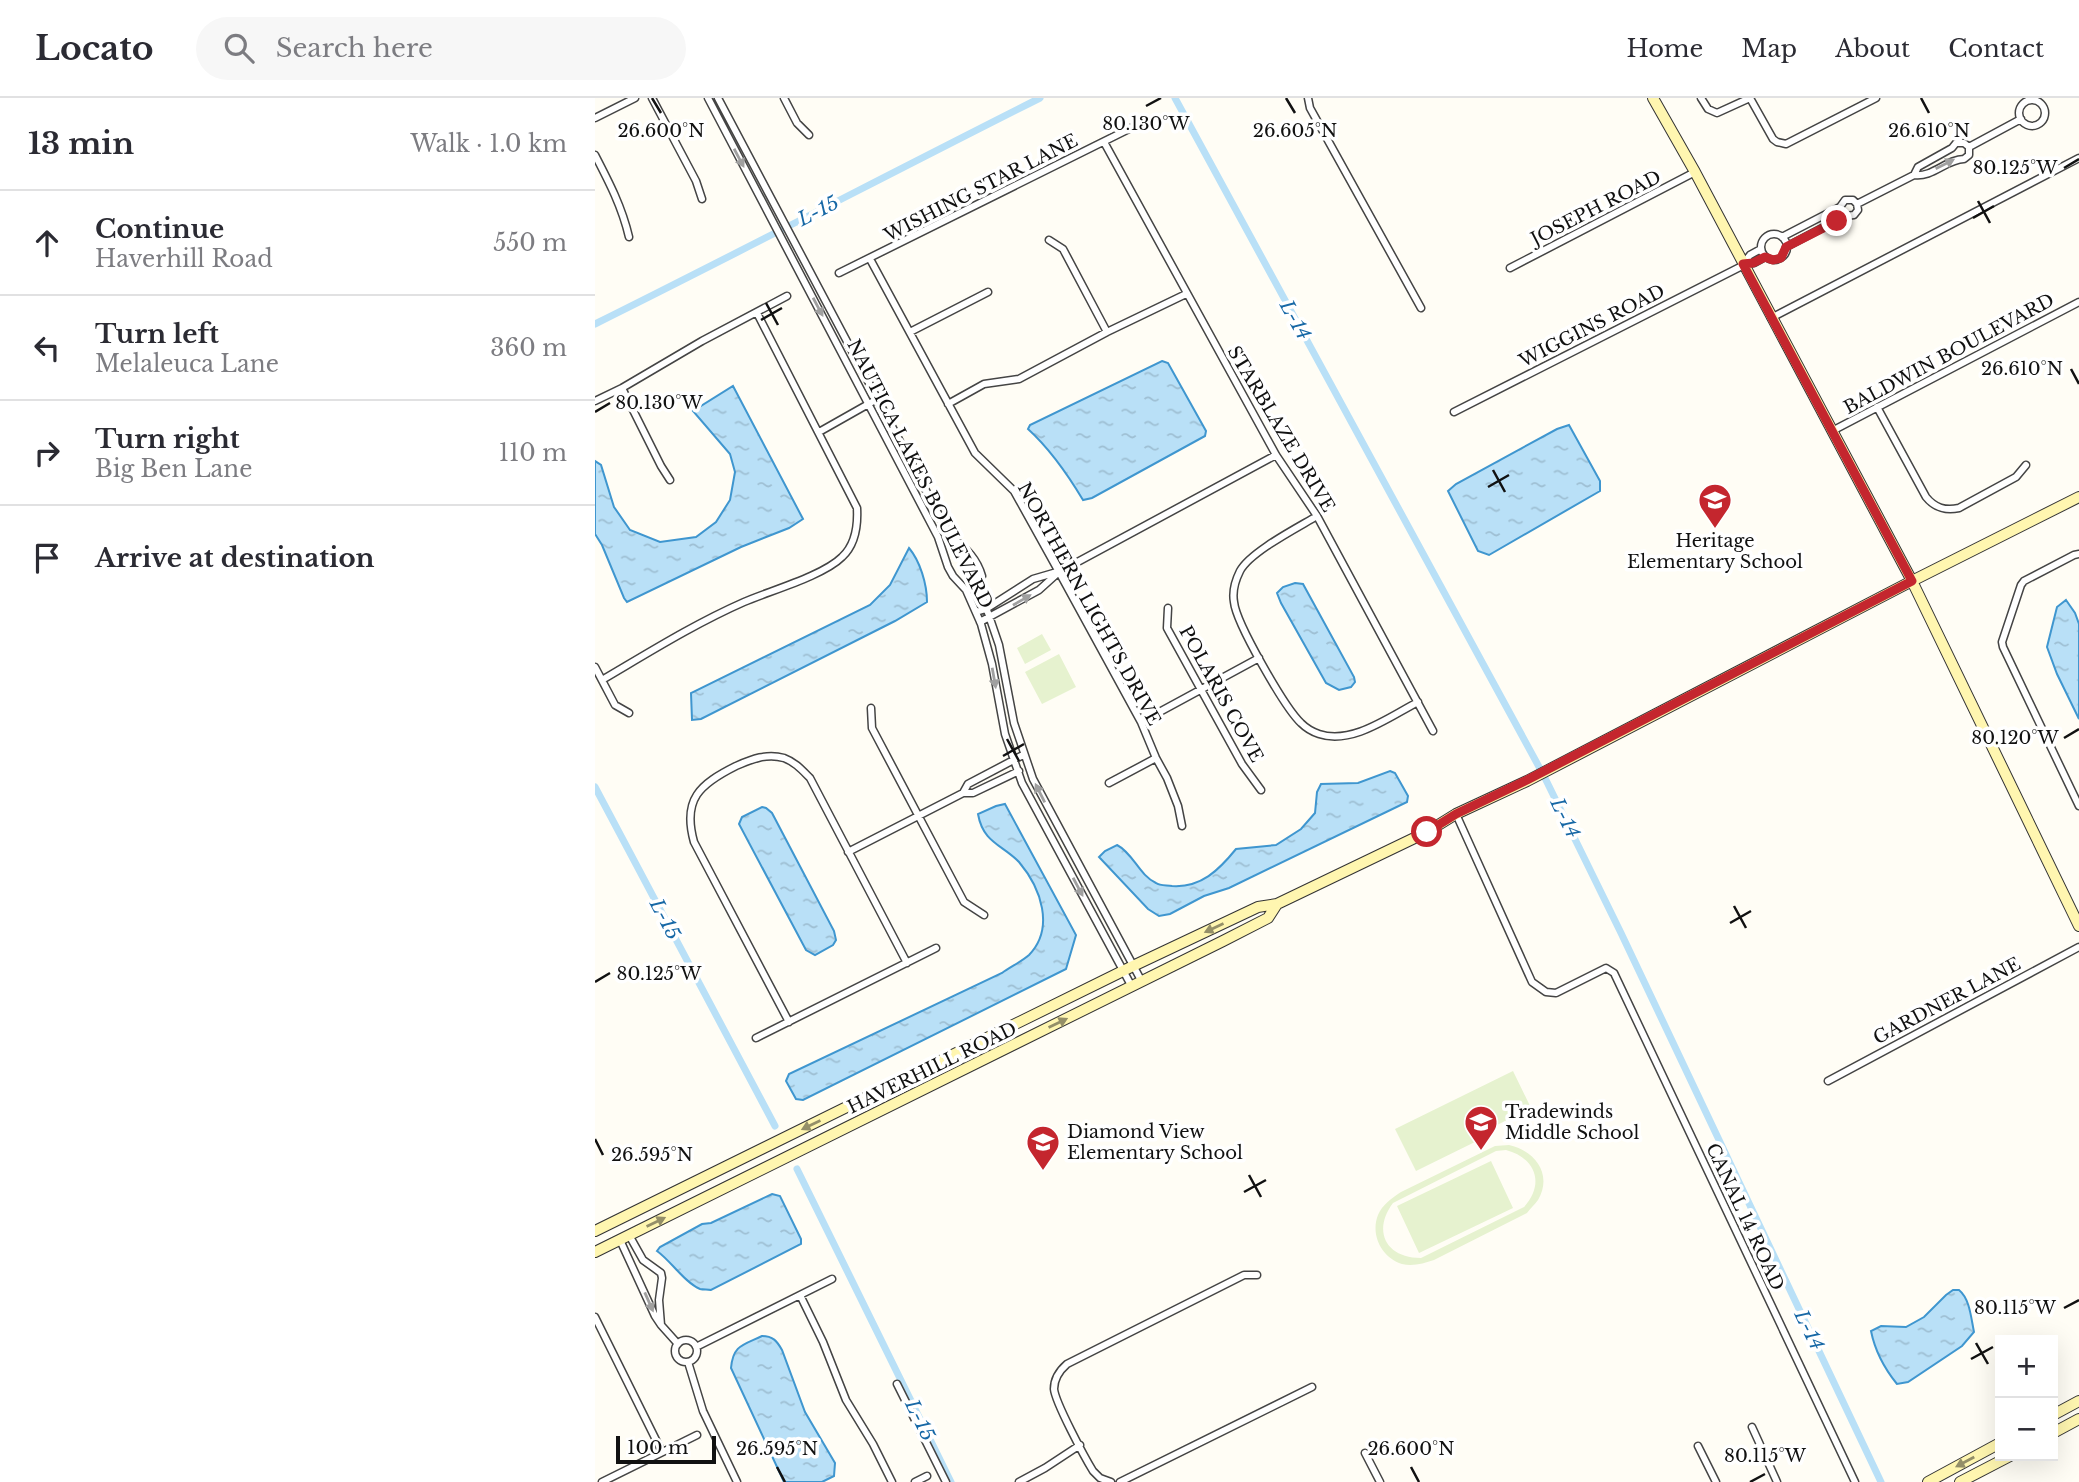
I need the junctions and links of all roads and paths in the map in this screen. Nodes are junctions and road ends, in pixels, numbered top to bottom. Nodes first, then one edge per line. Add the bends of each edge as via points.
1 (635, 98) edge
2 (652, 98) edge
3 (708, 98) edge
4 (718, 98) edge
5 (783, 98) edge
6 (1308, 98) edge
7 (1653, 98) edge
8 (1701, 98) edge
9 (1750, 98) edge
10 (1876, 98) edge
11 (595, 118) edge
12 (2021, 119) junction
13 (1135, 126) dead end
14 (809, 135) dead end
15 (1104, 142) junction
16 (1969, 147) junction
17 (595, 155) edge
18 (2079, 158) edge
19 (1695, 172) junction
20 (1914, 175) junction
21 (702, 200) dead end
22 (1857, 204) junction
23 (629, 237) dead end
24 (1782, 237) junction
25 (1049, 240) dead end
26 (1786, 247) junction
27 (1761, 249) junction
28 (1765, 257) junction
29 (870, 259) junction
30 (1743, 264) junction
31 (1510, 268) dead end
32 (839, 274) dead end
33 (988, 292) dead end
34 (1186, 294) junction
35 (787, 296) dead end
36 (2079, 302) edge
37 (1421, 308) dead end
38 (757, 313) junction
39 (1771, 318) junction
40 (910, 332) junction
41 (1107, 332) junction
42 (622, 388) junction
43 (878, 399) junction
44 (595, 401) edge
45 (869, 404) junction
46 (948, 404) junction
47 (1877, 407) junction
48 (1454, 412) dead end
49 (1832, 431) junction
50 (819, 432) junction
51 (1276, 455) junction
52 (2026, 465) dead end
53 (670, 480) dead end
54 (2079, 497) edge
55 (1317, 516) junction
56 (950, 536) junction
57 (2079, 554) edge
58 (1059, 572) junction
59 (1912, 581) junction
60 (978, 583) junction
61 (1168, 608) dead end
62 (986, 609) junction
63 (976, 612) junction
64 (989, 618) junction
65 (980, 622) junction
66 (1259, 658) junction
67 (595, 667) edge
68 (602, 680) junction
69 (1201, 689) junction
70 (1417, 702) junction
71 (871, 708) dead end
72 (629, 713) dead end
73 (1141, 722) junction
74 (1433, 731) dead end
75 (1023, 755) junction
76 (1156, 758) junction
77 (1014, 760) junction
78 (1028, 767) junction
79 (1018, 771) junction
80 (1109, 783) dead end
81 (1261, 790) dead end
82 (963, 793) junction
83 (2079, 806) edge
84 (1456, 814) junction
85 (919, 815) junction
86 (1182, 826) dead end
87 (849, 852) junction
88 (1277, 904) junction
89 (984, 915) dead end
90 (2079, 926) edge
91 (2079, 947) edge
92 (936, 948) dead end
93 (907, 963) junction
94 (1128, 968) junction
95 (1137, 984) junction
96 (789, 1021) junction
97 (756, 1038) dead end
98 (1828, 1081) dead end
99 (782, 1139) junction
100 (790, 1156) junction
101 (595, 1231) edge
102 (624, 1238) junction
103 (595, 1252) edge
104 (1257, 1275) dead end
105 (832, 1279) dead end
106 (800, 1296) junction
107 (595, 1317) edge
108 (661, 1325) junction
109 (678, 1344) junction
110 (696, 1347) junction
111 (688, 1362) junction
112 (897, 1384) dead end
113 (1311, 1387) dead end
114 (2079, 1401) edge
115 (2079, 1408) edge
116 (2058, 1412) edge
117 (2079, 1419) edge
118 (1752, 1427) dead end
119 (2058, 1430) edge
120 (697, 1435) dead end
121 (1080, 1445) junction
122 (1698, 1446) dead end
123 (1995, 1446) edge
124 (662, 1452) junction
125 (1365, 1453) dead end
126 (2000, 1461) edge
127 (927, 1476) dead end
128 (602, 1482) edge
129 (737, 1482) edge
130 (892, 1482) edge
131 (915, 1482) edge
132 (946, 1482) edge
133 (1019, 1482) edge
134 (1111, 1482) edge
135 (1120, 1482) edge
136 (1380, 1482) edge
137 (1716, 1482) edge
138 (1777, 1482) edge
139 (1855, 1482) edge
140 (1929, 1482) edge
141 (1960, 1482) edge

1 - 11 street
2 - 21 street
3 -> 45 street, NAUTICA LAKES BOULEVARD
4 - 43 street, NAUTICA LAKES BOULEVARD
5 - 14 street
6 - 37 street
7 - 19 street
8 - 9 street via 1712,112 1721,113
9 - 10 street via 1773,139 1781,144
12 - 12 street via 2027,125 2039,125 2045,115 2043,107 2036,101 2024,103
12 - 16 street
13 - 15 street, WISHING STAR LANE
15 - 29 street, WISHING STAR LANE
15 - 34 street, STARBLAZE DRIVE
16 - 20 street via 1956,143 1918,167
20 -> 16 street via 1965,159
17 - 23 street via 615,193
18 - 39 street
19 - 30 street
19 - 31 street, JOSEPH ROAD
20 - 22 street
22 - 24 street via 1845,200 1840,207
22 - 26 street via 1854,215
24 - 26 street
24 - 27 street via 1769,235
25 - 41 street via 1063,249
26 - 28 street via 1781,258
27 - 28 street
27 - 30 street
28 - 30 street
29 - 32 street, WISHING STAR LANE
29 - 40 street, NORTHERN LIGHTS DRIVE
30 - 39 street
30 - 48 street, WIGGINS ROAD
33 - 40 street
34 - 41 street
34 - 51 street, STARBLAZE DRIVE
35 - 38 street
36 - 47 street, BALDWIN BOULEVARD
38 - 42 street
38 - 50 street
39 - 49 street
40 - 46 street, NORTHERN LIGHTS DRIVE
41 - 46 street via 1019,379 984,384
42 - 44 street
42 - 53 street
43 - 45 street
43 - 56 street, NAUTICA LAKES BOULEVARD
45 - 50 street
45 - 63 street, NAUTICA LAKES BOULEVARD via 938,537 947,566
46 - 58 street, NORTHERN LIGHTS DRIVE via 975,453 1014,491
47 - 49 street, BALDWIN BOULEVARD
47 - 52 street via 1933,505 1959,508 2016,477
49 - 59 street
50 - 68 street via 857,508 855,537 841,558 695,626
51 - 55 street, STARBLAZE DRIVE
51 - 58 street
54 - 59 street, HAVERHILL ROAD
55 - 66 street via 1254,555 1241,568 1234,585 1234,604
55 - 70 street, STARBLAZE DRIVE
56 - 60 street, NAUTICA LAKES BOULEVARD via 972,565
56 - 60 street, NAUTICA LAKES BOULEVARD via 978,563 982,576
57 - 83 street via 2024,581 2002,642
58 - 62 street via 1033,579
64 -> 58 street via 1039,590
58 - 73 street, NORTHERN LIGHTS DRIVE
59 - 84 street, HAVERHILL ROAD
59 - 90 street
60 - 62 street, NAUTICA LAKES BOULEVARD
61 - 69 street, POLARIS COVE via 1167,628
62 - 63 street
62 - 64 street, NAUTICA LAKES BOULEVARD
63 - 65 street, NAUTICA LAKES BOULEVARD
64 - 65 street
64 - 75 street, NAUTICA LAKES BOULEVARD
65 -> 77 street, NAUTICA LAKES BOULEVARD
66 - 69 street
66 - 70 street via 1290,710 1302,725 1318,734 1356,734
67 - 68 street
68 - 72 street via 615,705
69 - 73 street
69 - 81 street, POLARIS COVE
70 - 74 street, STARBLAZE DRIVE
71 - 85 street via 872,728
73 - 76 street, NORTHERN LIGHTS DRIVE
75 - 77 street
75 - 78 street, NAUTICA LAKES BOULEVARD
76 - 80 street
76 - 86 street, NORTHERN LIGHTS DRIVE
77 - 79 street, NAUTICA LAKES BOULEVARD
77 - 82 street via 968,784
78 - 79 street
94 -> 78 street, NAUTICA LAKES BOULEVARD
79 - 82 street via 973,793
79 -> 94 street, NAUTICA LAKES BOULEVARD
82 - 85 street
84 - 88 street, HAVERHILL ROAD
84 - 139 street, CANAL 14 ROAD via 1532,982 1556,993 1606,968 1614,973
85 - 87 street
85 - 89 street via 964,902
87 - 93 street
87 - 96 street via 810,778 784,758 752,758 721,774 698,792 691,808 694,842
88 -> 94 street, HAVERHILL ROAD via 1258,907
88 - 95 street, HAVERHILL ROAD via 1268,918
91 - 98 street, GARDNER LANE
92 - 93 street
93 - 96 street
94 - 95 street, NAUTICA LAKES BOULEVARD
94 - 95 street, NAUTICA LAKES BOULEVARD
94 -> 99 street, HAVERHILL ROAD
100 -> 95 street, HAVERHILL ROAD
96 - 97 street
99 - 100 street
99 - 101 street, HAVERHILL ROAD
102 -> 100 street, HAVERHILL ROAD
102 - 103 street, HAVERHILL ROAD
102 -> 108 street
102 - 108 street via 661,1273
104 - 121 street via 1244,1275 1063,1367 1055,1380 1055,1394
105 - 106 street
106 - 110 street
106 - 130 street via 846,1400
107 - 124 street
108 - 109 street
109 - 110 street via 688,1341
109 - 111 street via 676,1355
110 - 111 street
111 - 129 street via 703,1411
112 - 132 street
113 - 135 street
114 - 116 street
115 - 119 street via 2064,1418
117 - 119 street
118 - 138 street
120 - 124 street
121 - 133 street
121 - 134 street via 1093,1471
122 - 137 street
123 -> 140 street
124 - 128 street
125 - 136 street
126 - 141 street
127 - 131 street

